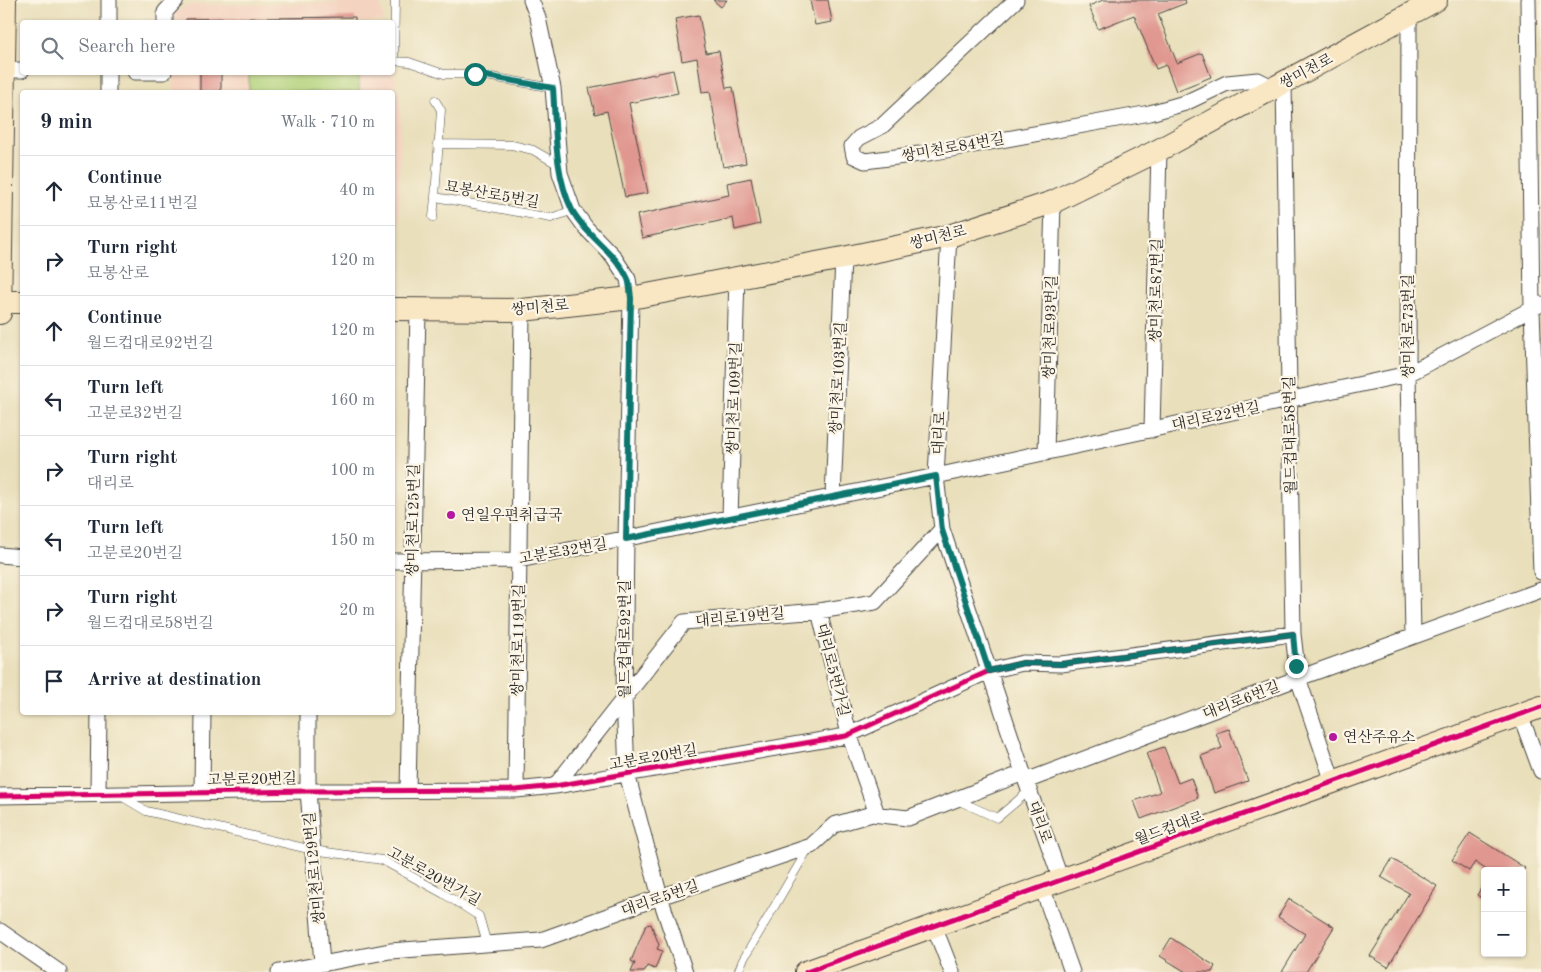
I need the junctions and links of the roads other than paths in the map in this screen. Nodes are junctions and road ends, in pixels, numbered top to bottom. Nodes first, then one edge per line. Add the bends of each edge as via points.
1 (5, 0) edge
2 (109, 0) edge
3 (176, 0) edge
4 (394, 0) edge
5 (531, 0) edge
6 (1016, 0) edge
7 (1436, 0) edge
8 (1528, 0) edge
9 (1409, 16) junction
10 (109, 20) edge
11 (165, 20) edge
12 (394, 20) edge
13 (395, 61) edge
14 (9, 70) edge
15 (108, 75) edge
16 (1279, 85) junction
17 (553, 88) junction
18 (108, 90) edge
19 (435, 100) dead end
20 (437, 144) junction
21 (1159, 150) junction
22 (559, 165) junction
23 (434, 197) junction
24 (1053, 202) junction
25 (572, 210) junction
26 (433, 217) dead end
27 (949, 236) junction
28 (843, 258) junction
29 (737, 277) junction
30 (631, 298) junction
31 (0, 302) edge
32 (20, 302) edge
33 (1537, 306) edge
34 (395, 310) edge
35 (418, 310) junction
36 (522, 310) junction
37 (0, 313) edge
38 (1408, 374) junction
39 (1290, 400) junction
40 (1152, 430) junction
41 (1046, 453) junction
42 (936, 476) junction
43 (833, 497) junction
44 (730, 518) junction
45 (942, 530) junction
46 (626, 539) junction
47 (0, 555) edge
48 (20, 557) edge
49 (519, 560) junction
50 (395, 561) edge
51 (412, 561) junction
52 (1541, 572) edge
53 (1541, 590) edge
54 (819, 611) junction
55 (1293, 634) junction
56 (1413, 636) junction
57 (989, 671) junction
58 (1298, 678) junction
59 (624, 697) junction
60 (1541, 707) edge
61 (1520, 714) junction
62 (99, 715) edge
63 (203, 715) edge
64 (308, 715) edge
65 (849, 734) junction
66 (1541, 771) edge
67 (627, 774) junction
68 (1026, 782) junction
69 (1333, 782) junction
70 (555, 786) junction
71 (408, 790) junction
72 (516, 790) junction
73 (308, 791) junction
74 (202, 792) junction
75 (98, 794) junction
76 (118, 794) junction
77 (0, 796) edge
78 (956, 800) junction
79 (876, 814) junction
80 (809, 847) junction
81 (313, 850) junction
82 (1051, 884) junction
83 (660, 898) junction
84 (934, 926) junction
85 (0, 931) edge
86 (486, 944) junction
87 (322, 963) junction
88 (59, 972) edge
89 (279, 972) edge
90 (685, 972) edge
91 (738, 972) edge
92 (806, 972) edge
93 (952, 972) edge
94 (1072, 972) edge

1 - 14 street
2 - 10 street
3 - 11 street via 165,12
4 - 12 lane
5 - 17 street
6 - 16 street, 쌍미천로84번길 via 882,126 859,138 852,146 854,156 865,161 935,152 1150,113 1185,103 1227,83 1258,80
7 - 9 street, 쌍미천로
8 - 33 street
9 - 16 street, 쌍미천로
9 - 38 street, 쌍미천로73번길
13 - 17 lane via 409,62 444,74 475,74
14 - 31 street
15 - 18 street
16 - 21 street, 쌍미천로
16 - 39 street, 월드컵대로58번길
17 - 22 street
19 - 20 lane, 묘봉산로5번길 via 441,110
20 - 22 lane via 512,145 533,150
20 - 23 lane, 묘봉산로5번길
21 - 24 street, 쌍미천로
21 - 40 street, 쌍미천로87번길
22 - 25 street
23 - 25 lane, 묘봉산로5번길 via 551,218
23 - 26 lane, 묘봉산로5번길
24 - 27 street, 쌍미천로
24 - 41 street, 쌍미천로93번길
25 - 30 street, 월드컵대로92번길 via 613,256 628,279
27 - 28 street, 쌍미천로
27 - 42 street, 대리로
28 - 29 street, 쌍미천로
28 - 43 street, 쌍미천로103번길
29 - 30 street, 쌍미천로
29 - 44 street, 쌍미천로109번길
30 - 36 street, 쌍미천로
30 - 46 street, 월드컵대로92번길
31 - 32 street
31 - 37 street
33 - 38 street, 대리로22번길
33 - 52 street
34 - 35 street, 쌍미천로
35 - 36 street, 쌍미천로
35 - 51 street, 쌍미천로125번길
36 - 49 street, 쌍미천로119번길
38 - 39 street, 대리로22번길
38 - 56 street, 쌍미천로73번길
39 - 40 street, 대리로22번길
39 - 55 street, 월드컵대로58번길
40 - 41 street, 대리로22번길
41 - 42 street, 대리로22번길
42 - 43 street, 고분로32번길
42 - 45 street, 대리로
43 - 44 street, 고분로32번길
44 - 46 street, 고분로32번길
45 - 54 street, 대리로19번길 via 875,602
45 - 57 street, 대리로
46 - 49 street, 고분로32번길
46 - 59 street, 월드컵대로92번길
47 - 48 street
49 - 51 street, 고분로32번길
49 - 72 street, 쌍미천로119번길
50 - 51 street, 고분로32번길
51 - 71 street, 쌍미천로125번길
53 - 56 street, 대리로6번길
54 - 59 street, 대리로19번길 via 684,622
54 - 65 street, 대리로5번가길
55 - 57 street, 고분로20번길 via 1061,664 1023,663
55 - 58 street, 월드컵대로58번길
56 - 58 street, 대리로6번길
57 - 65 street, 고분로20번길
57 - 68 street, 대리로
58 - 68 street, 대리로6번길
58 - 69 street, 월드컵대로58번길
59 - 67 street, 월드컵대로92번길
59 - 70 street, 대리로19번길
60 - 61 street, 월드컵대로
61 - 66 street
61 - 69 street, 월드컵대로
62 - 75 street
63 - 74 street
64 - 73 street, 쌍미천로129번길
65 - 67 street, 고분로20번길
65 - 79 street, 대리로5번가길
67 - 70 street, 고분로20번길
67 - 83 street, 월드컵대로92번길
68 - 78 street, 대리로5번길
68 - 78 lane via 997,818
68 - 82 street, 대리로
69 - 82 street, 월드컵대로
70 - 72 street, 고분로20번길
71 - 72 street, 고분로20번길
71 - 73 street, 고분로20번길
73 - 74 street, 고분로20번길
73 - 81 street, 쌍미천로129번길
74 - 76 street, 고분로20번길
75 - 76 street, 고분로20번길
75 - 77 street, 고분로20번길
76 - 81 lane, 고분로20번가길 via 146,811
78 - 79 street, 대리로5번길 via 908,818
79 - 80 street, 대리로5번길 via 834,825
80 - 83 street, 대리로5번길
80 - 91 lane
81 - 86 lane, 고분로20번가길 via 382,860 479,916
81 - 87 street, 쌍미천로129번길
82 - 84 street, 월드컵대로
82 - 94 street, 대리로
83 - 86 street, 대리로5번길 via 541,940
83 - 90 street, 월드컵대로92번길
84 - 92 street, 월드컵대로
84 - 93 street
85 - 88 street
86 - 87 street, 대리로5번길 via 390,951
87 - 89 street, 대리로5번길

